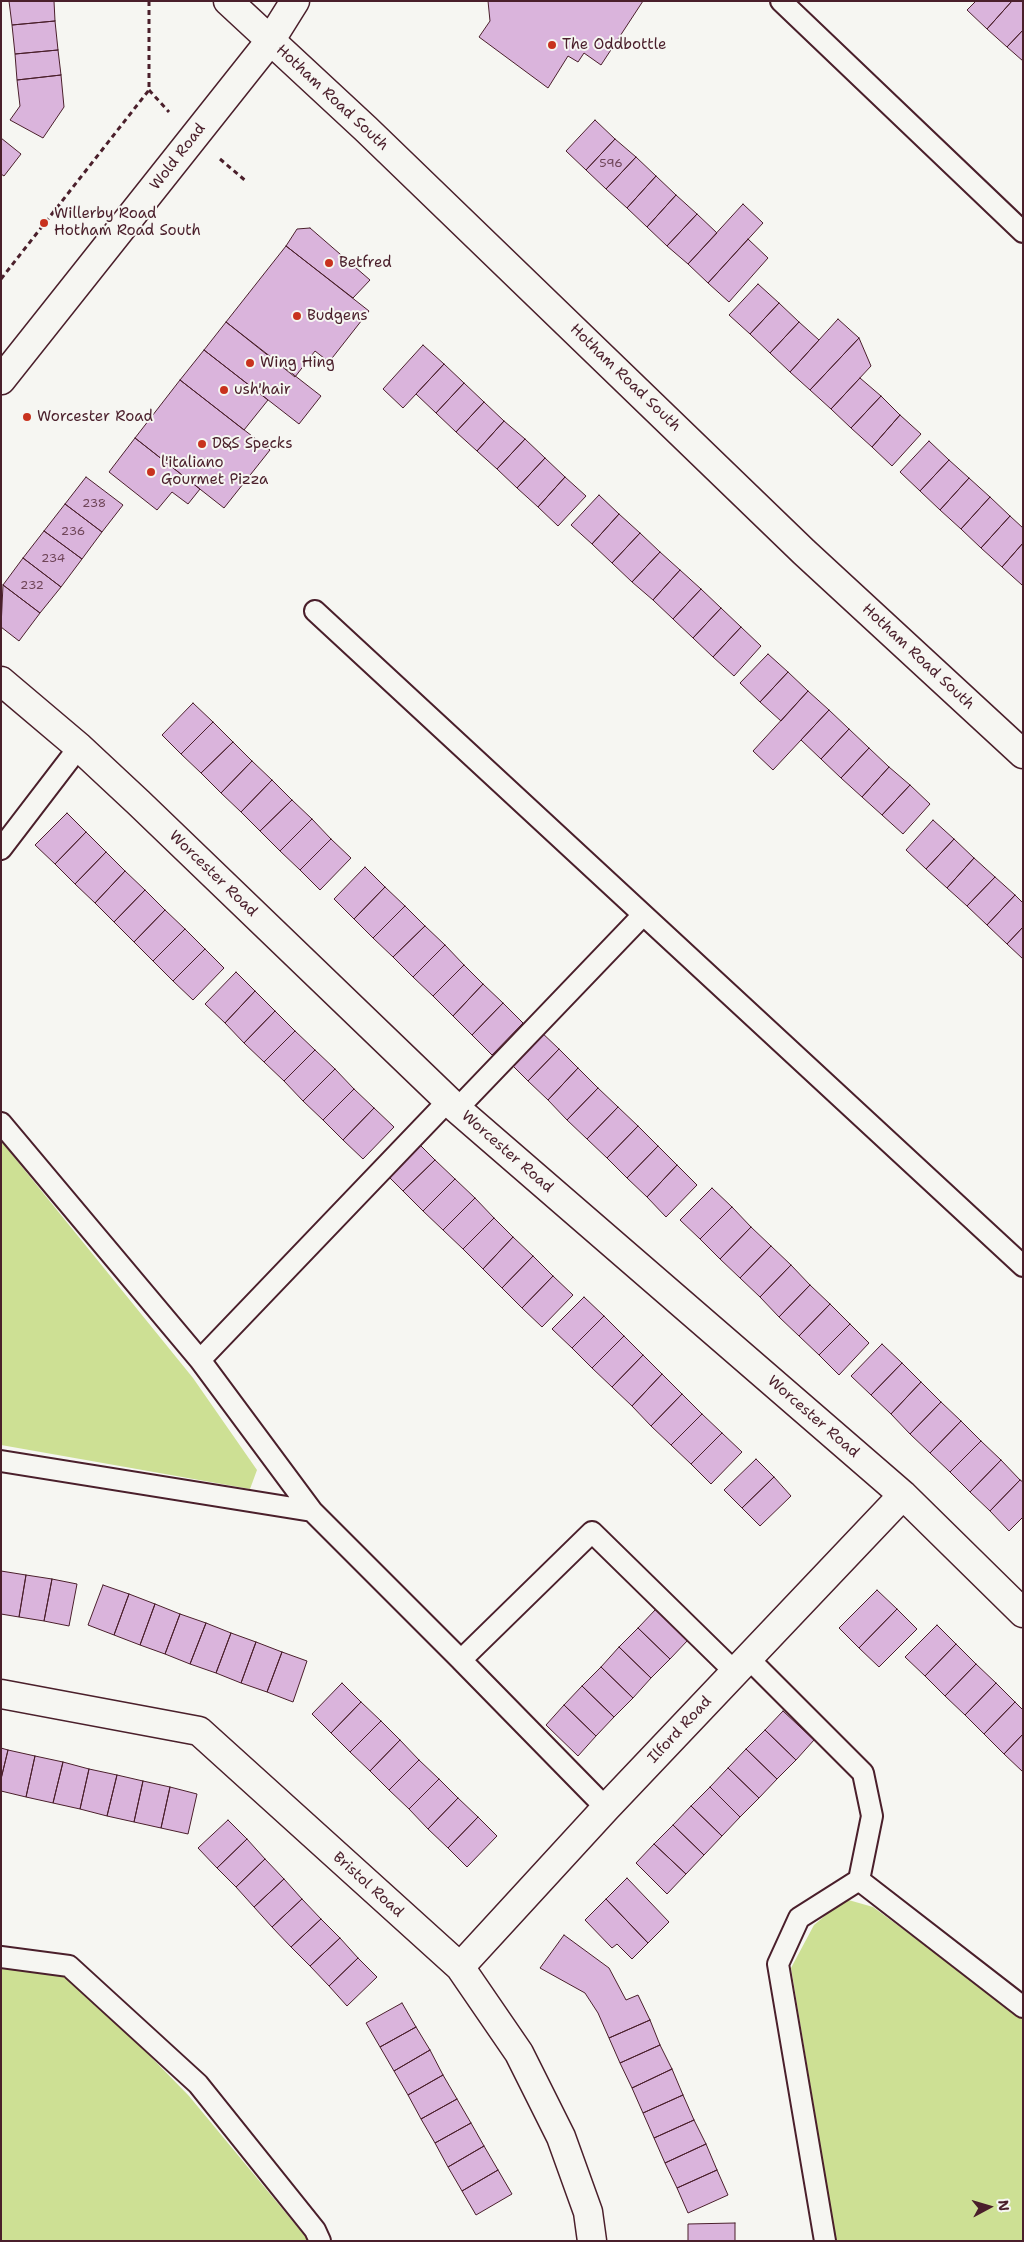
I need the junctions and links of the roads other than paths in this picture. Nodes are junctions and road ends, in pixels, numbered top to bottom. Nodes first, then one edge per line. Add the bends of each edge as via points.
1 (228, 1) edge
2 (295, 1) edge
3 (781, 1) edge
4 (270, 41) junction
5 (1023, 232) edge
6 (1, 380) edge
7 (315, 611) dead end
8 (1, 681) edge
9 (80, 747) junction
10 (1023, 754) edge
11 (1, 848) edge
12 (643, 915) junction
13 (452, 1105) junction
14 (1, 1124) edge
15 (1023, 1266) edge
16 (200, 1360) junction
17 (1, 1461) edge
18 (903, 1495) junction
19 (312, 1511) junction
20 (1023, 1613) edge
21 (461, 1660) junction
22 (741, 1665) junction
23 (1, 1694) edge
24 (606, 1808) junction
25 (859, 1880) junction
26 (1, 1957) edge
27 (460, 1967) junction
28 (1023, 2007) edge
29 (320, 2241) edge
30 (592, 2241) edge
31 (825, 2241) edge

1 - 4 street, Hotham Road South
2 - 4 street, Wold Road
3 - 5 lane
4 - 6 street, Wold Road
4 - 10 street, Hotham Road South via 366,129 804,552
7 - 12 lane
8 - 9 street, Worcester Road
9 - 11 lane
9 - 13 street, Worcester Road
12 - 13 lane
12 - 15 lane
13 - 16 lane
13 - 18 street, Worcester Road
14 - 16 lane
16 - 19 lane
17 - 19 lane
18 - 20 street, Worcester Road
18 - 22 street, Ilford Road
19 - 21 lane
21 - 22 lane via 592,1532
21 - 24 lane
22 - 24 street, Ilford Road
22 - 25 lane via 863,1773 872,1816
23 - 27 street, Bristol Road via 199,1731
24 - 27 street, Ilford Road
25 - 28 lane
25 - 31 lane via 800,1918 778,1964
26 - 29 lane via 69,1966 198,2084 315,2230
27 - 30 street, Bristol Road via 519,2053 561,2137 588,2212

